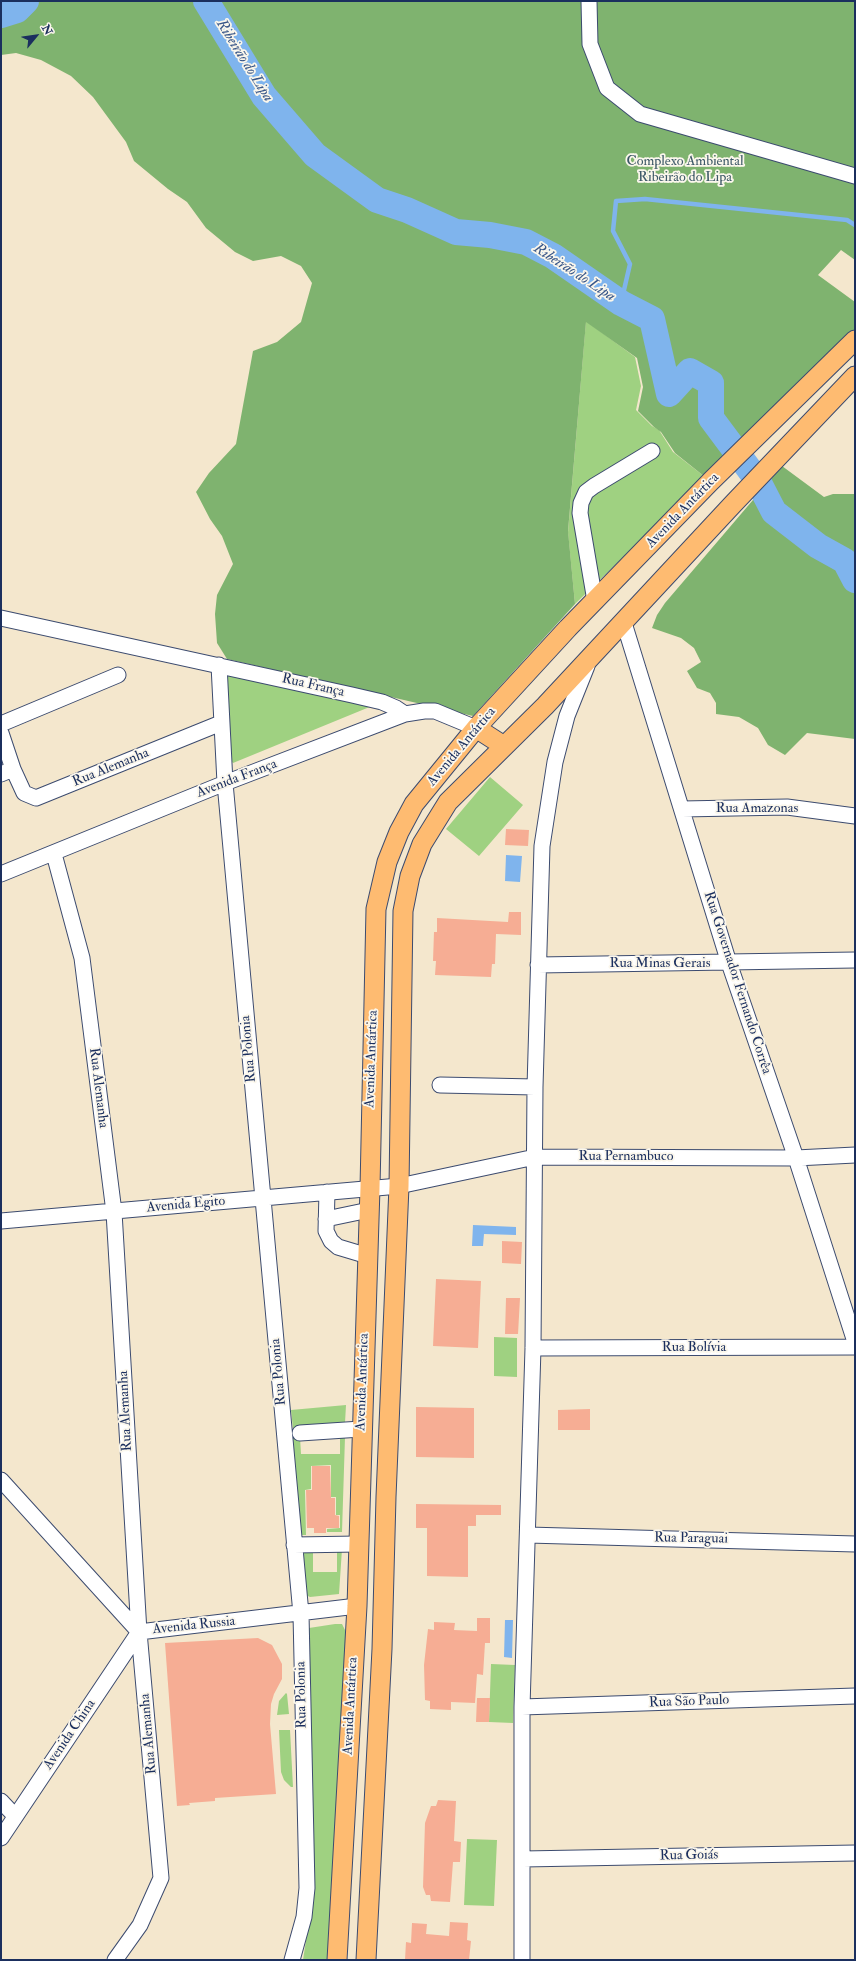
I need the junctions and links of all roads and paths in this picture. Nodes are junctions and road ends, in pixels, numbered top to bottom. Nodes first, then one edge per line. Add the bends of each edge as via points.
1 (589, 1) edge
2 (855, 176) edge
3 (855, 340) edge
4 (855, 376) edge
5 (652, 451) dead end
6 (595, 600) junction
7 (1, 618) edge
8 (624, 623) junction
9 (591, 656) junction
10 (219, 665) junction
11 (118, 675) dead end
12 (405, 714) junction
13 (221, 723) junction
14 (1, 724) edge
15 (476, 728) junction
16 (1, 733) edge
17 (504, 746) junction
18 (7, 771) edge
19 (224, 784) junction
20 (682, 809) junction
21 (855, 816) edge
22 (54, 854) junction
23 (1, 874) edge
24 (855, 960) edge
25 (729, 963) junction
26 (538, 965) junction
27 (440, 1085) dead end
28 (536, 1087) junction
29 (855, 1155) edge
30 (535, 1157) junction
31 (796, 1158) junction
32 (400, 1186) junction
33 (370, 1188) junction
34 (327, 1192) junction
35 (263, 1199) junction
36 (369, 1210) junction
37 (114, 1212) junction
38 (326, 1219) junction
39 (1, 1222) edge
40 (368, 1256) junction
41 (855, 1342) edge
42 (533, 1348) junction
43 (855, 1348) edge
44 (361, 1429) junction
45 (300, 1433) dead end
46 (1, 1480) edge
47 (359, 1494) junction
48 (386, 1497) junction
49 (528, 1535) junction
50 (294, 1544) junction
51 (358, 1544) junction
52 (855, 1544) edge
53 (357, 1606) junction
54 (300, 1614) junction
55 (140, 1632) junction
56 (855, 1696) edge
57 (522, 1707) junction
58 (1, 1801) edge
59 (15, 1816) junction
60 (1, 1838) edge
61 (855, 1853) edge
62 (523, 1859) junction
63 (115, 1960) edge
64 (292, 1960) edge
65 (337, 1960) edge
66 (366, 1960) edge
67 (522, 1960) edge

1 - 2 street via 590,44 607,88 640,114
3 - 6 main road, Avenida Antártica via 771,421
4 - 8 main road, Avenida Antártica
5 - 6 street via 594,486 586,492 581,503 580,513
6 - 15 main road, Avenida Antártica
7 - 10 street, Rua França
8 - 9 main road, Avenida Antártica
8 - 20 street, Rua Governador Fernando Corrêa
9 - 17 main road, Avenida Antártica
9 - 26 street via 567,716 548,802 542,846
10 - 12 street, Rua França via 382,702
10 - 13 street
11 - 14 street
12 - 15 street, Avenida França via 435,711
12 - 19 street, Avenida França
13 - 18 street, Rua Alemanha via 36,798 24,793
13 - 19 street
15 - 17 main road
15 - 33 main road, Avenida Antártica via 414,804 387,862 376,909
16 - 18 street, Rua Alemanha
17 - 32 main road, Avenida Antártica via 448,802 422,844 410,876 404,912
19 - 22 street, Avenida França
19 - 35 street, Rua Polonia
20 - 21 street, Rua Amazonas via 787,807
20 - 25 street, Rua Governador Fernando Corrêa
22 - 23 street, Avenida França
22 - 37 street, Rua Alemanha via 82,958
24 - 25 street, Rua Minas Gerais
25 - 26 street, Rua Minas Gerais
25 - 31 street, Rua Governador Fernando Corrêa
26 - 28 street
27 - 28 street
28 - 30 street
29 - 31 street, Rua Pernambuco
30 - 31 street, Rua Pernambuco
30 - 32 street, Rua Pernambuco
30 - 42 street
31 - 41 street, Rua Governador Fernando Corrêa
32 - 33 street, Rua Pernambuco
32 - 48 main road, Avenida Antártica
33 - 34 street, Avenida Egito
33 - 36 main road, Avenida Antártica
34 - 35 street, Avenida Egito
34 - 38 street
35 - 37 street, Avenida Egito
35 - 50 street, Rua Polonia
36 - 38 street
36 - 40 main road, Avenida Antártica
37 - 39 street, Avenida Egito
37 - 55 street, Rua Alemanha
38 - 40 street via 326,1231 331,1241 338,1247
40 - 44 main road, Avenida Antártica
42 - 43 street, Rua Bolívia
42 - 49 street
44 - 45 street
44 - 47 main road, Avenida Antártica
46 - 55 street, Avenida Russia
47 - 48 main road
47 - 51 main road, Avenida Antártica
48 - 66 main road, Avenida Antártica via 382,1650
49 - 52 street, Rua Paraguai
49 - 57 street
50 - 51 street
50 - 54 street, Rua Polonia
51 - 53 main road, Avenida Antártica
53 - 54 street, Avenida Russia
53 - 65 main road, Avenida Antártica
54 - 55 street, Avenida Russia
54 - 64 street, Rua Polonia via 307,1888 304,1918
55 - 59 street, Avenida China
55 - 63 street, Rua Alemanha via 161,1878 140,1925
56 - 57 street, Rua São Paulo
57 - 62 street
58 - 59 street
59 - 60 street, Avenida China
61 - 62 street, Rua Goiás
62 - 67 street

